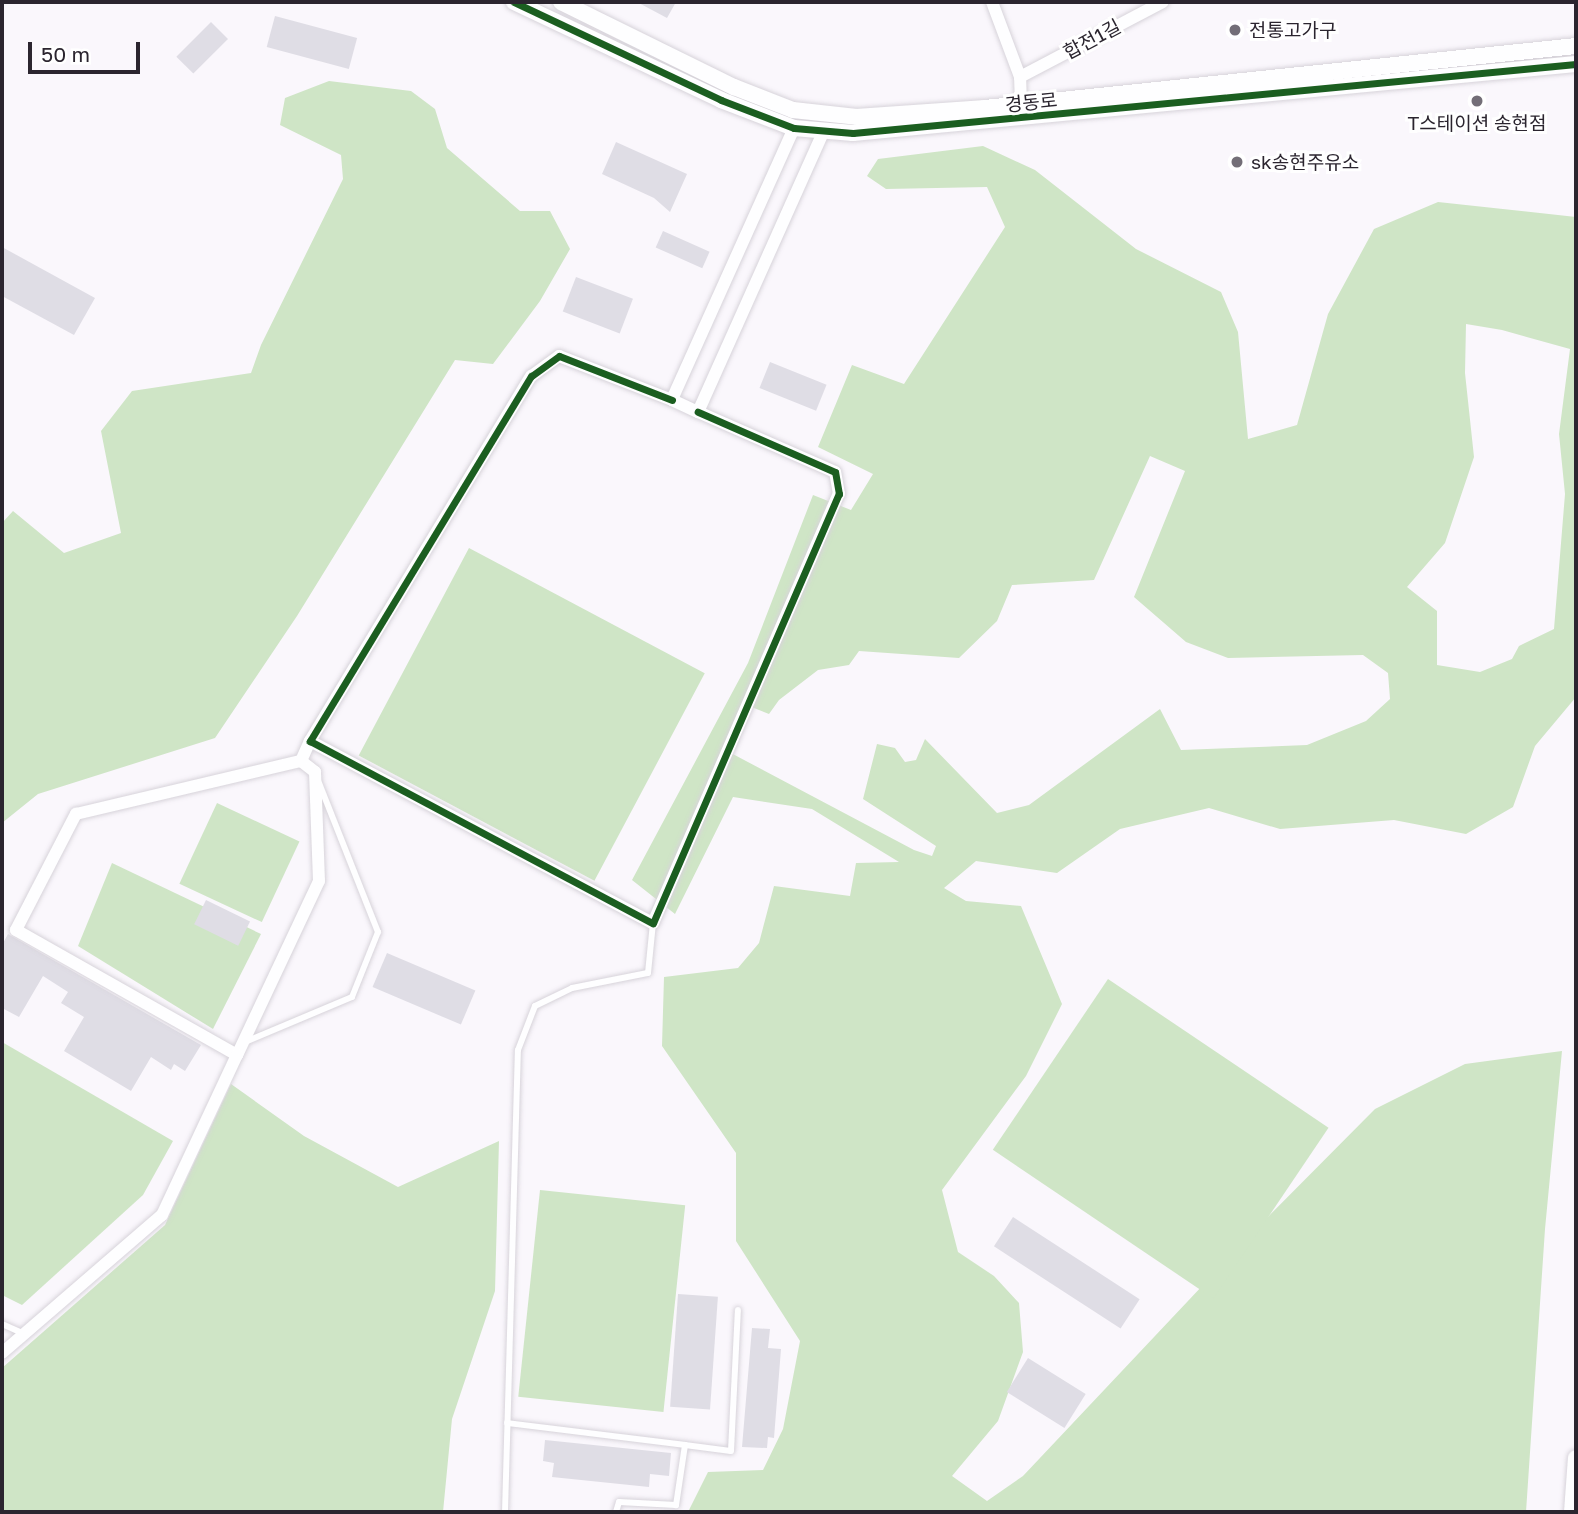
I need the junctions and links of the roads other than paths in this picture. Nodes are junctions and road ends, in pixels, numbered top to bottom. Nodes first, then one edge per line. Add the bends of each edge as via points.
1 (514, 2) edge
2 (561, 2) edge
3 (992, 2) edge
4 (1163, 2) edge
5 (1576, 46) edge
6 (1576, 64) edge
7 (1020, 77) junction
8 (1021, 104) junction
9 (794, 128) junction
10 (824, 130) junction
11 (672, 400) junction
12 (698, 412) junction
13 (310, 741) junction
14 (301, 761) junction
15 (315, 772) junction
16 (653, 923) junction
17 (240, 1049) junction
18 (738, 1310) dead end
19 (2, 1324) edge
20 (24, 1334) junction
21 (2, 1353) edge
22 (507, 1423) junction
23 (685, 1445) junction
24 (1576, 1458) edge
25 (505, 1512) edge
26 (616, 1512) edge
27 (1572, 1512) edge

1 - 9 street, 경동로 via 673,80
2 - 8 street, 경동로 via 734,87 793,110 857,117
3 - 7 street
4 - 7 street, 합전1길
5 - 8 street, 경동로
6 - 10 street, 경동로 via 904,130
7 - 8 street
9 - 10 street, 경동로
9 - 11 street
10 - 12 street
11 - 12 street
11 - 13 street via 559,356 531,376
12 - 16 street via 835,472 839,494
13 - 14 street
13 - 16 street
14 - 15 street
14 - 17 street via 76,814 16,930
15 - 17 street via 319,881
15 - 17 lane via 378,932 352,997
16 - 22 lane via 648,972 572,988 535,1006 519,1050
17 - 20 street via 162,1215
18 - 23 lane via 731,1451
19 - 20 lane
20 - 21 street
22 - 23 lane
22 - 25 lane
23 - 26 lane via 676,1505 619,1502
24 - 27 street

